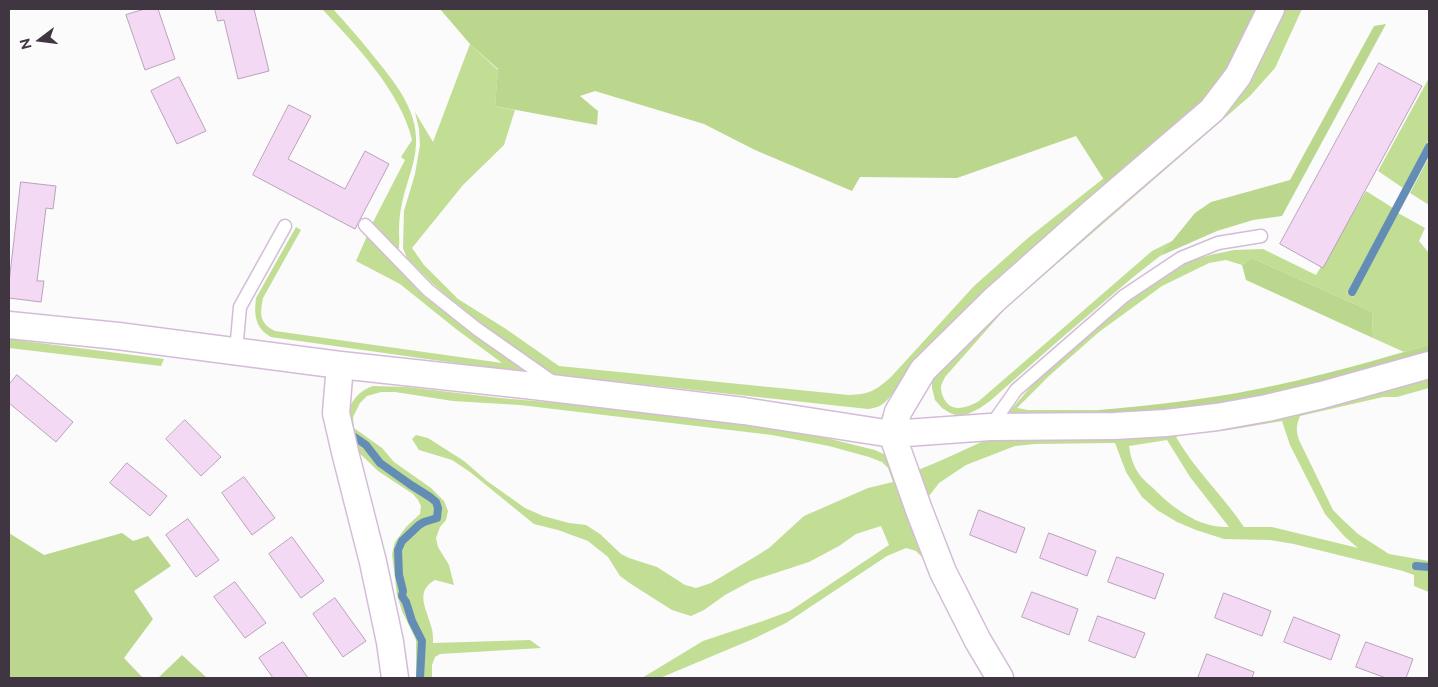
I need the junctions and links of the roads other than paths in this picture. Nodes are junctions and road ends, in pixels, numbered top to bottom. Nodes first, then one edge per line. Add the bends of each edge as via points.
1 (1271, 9) edge
2 (365, 225) dead end
3 (285, 226) dead end
4 (1261, 236) dead end
5 (9, 326) edge
6 (236, 351) junction
7 (1429, 364) edge
8 (340, 365) junction
9 (562, 389) junction
10 (990, 427) junction
11 (892, 434) junction
12 (395, 678) edge
13 (1000, 678) edge

1 - 11 street via 1238,76 1212,110 994,300 923,370 898,412
2 - 9 lane via 428,290 476,329
3 - 6 lane via 240,307
4 - 10 lane via 1218,243 1181,258 1124,296 1016,390
5 - 6 street
6 - 8 street
7 - 10 street via 1322,395 1217,417 1114,426
8 - 9 street
8 - 12 street via 336,413 373,562
9 - 11 street via 744,411
10 - 11 street
11 - 13 street via 943,572

